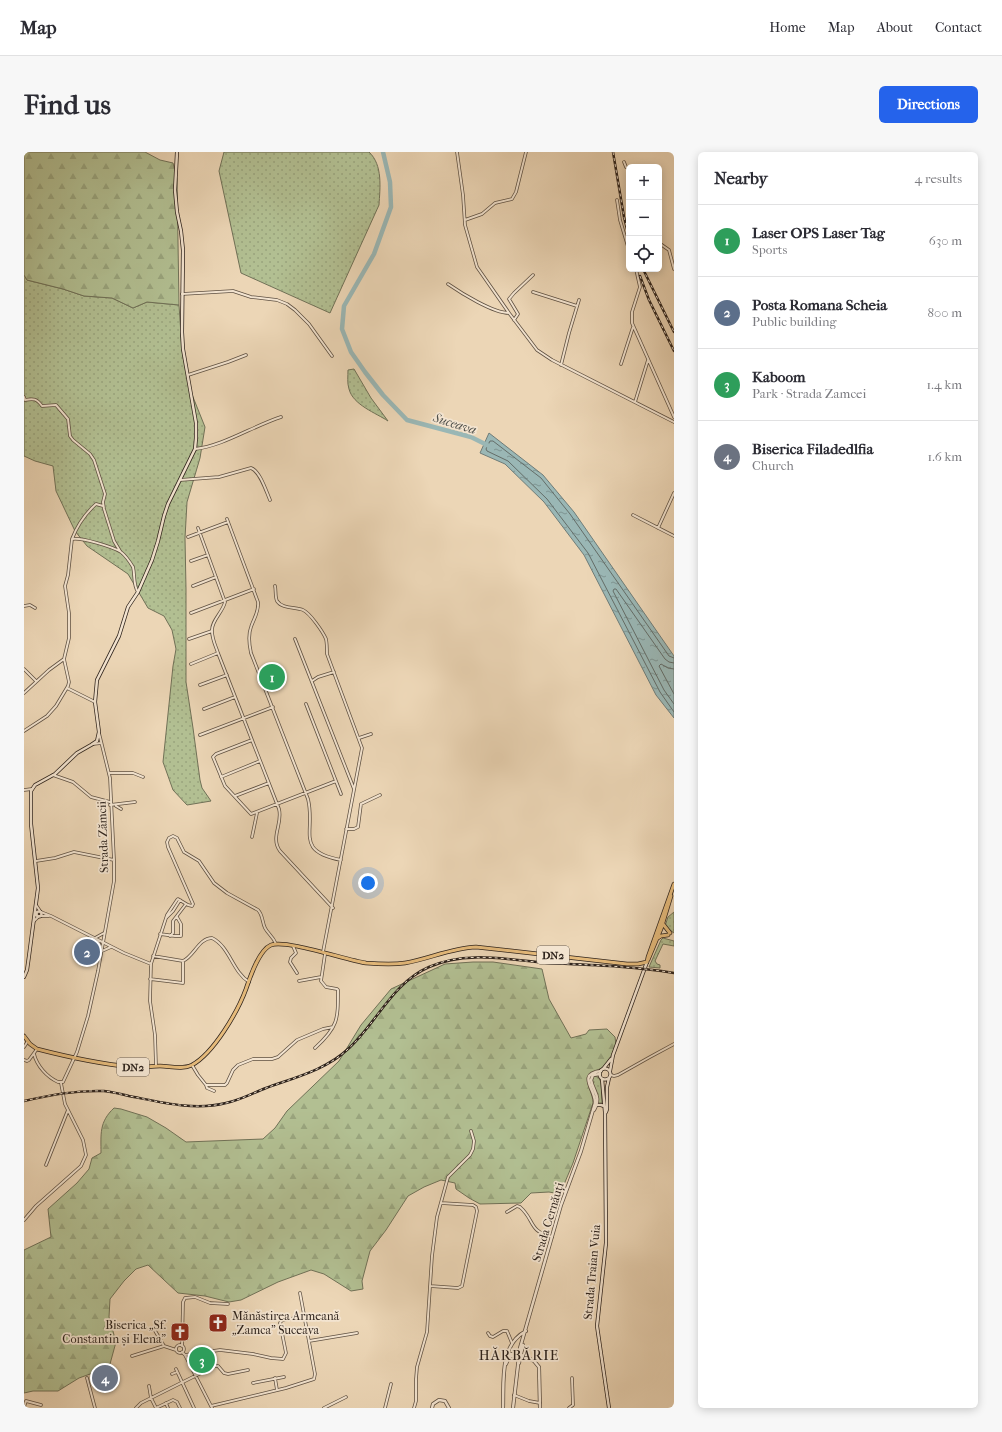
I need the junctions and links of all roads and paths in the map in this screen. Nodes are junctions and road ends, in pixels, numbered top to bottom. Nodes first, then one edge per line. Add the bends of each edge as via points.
1 (177, 152) edge
2 (457, 152) edge
3 (526, 152) edge
4 (624, 162) dead end
5 (626, 167) edge
6 (617, 200) dead end
7 (465, 220) junction
8 (626, 240) edge
9 (662, 245) edge
10 (674, 269) edge
11 (637, 272) edge
12 (532, 275) dead end
13 (448, 284) dead end
14 (533, 292) dead end
15 (182, 294) junction
16 (579, 300) dead end
17 (577, 306) junction
18 (508, 313) junction
19 (514, 320) junction
20 (633, 326) junction
21 (246, 355) dead end
22 (332, 356) dead end
23 (648, 360) junction
24 (621, 364) dead end
25 (561, 365) junction
26 (188, 375) junction
27 (24, 397) edge
28 (635, 402) junction
29 (674, 416) edge
30 (281, 417) dead end
31 (674, 422) edge
32 (195, 449) junction
33 (179, 480) junction
34 (674, 493) edge
35 (270, 500) dead end
36 (103, 506) junction
37 (633, 515) dead end
38 (198, 528) dead end
39 (658, 528) junction
40 (200, 533) junction
41 (674, 536) edge
42 (188, 537) dead end
43 (72, 539) junction
44 (120, 552) junction
45 (208, 555) junction
46 (191, 561) dead end
47 (216, 577) junction
48 (193, 586) dead end
49 (275, 586) dead end
50 (254, 589) junction
51 (138, 592) junction
52 (225, 600) junction
53 (24, 606) edge
54 (35, 608) dead end
55 (191, 613) dead end
56 (212, 631) junction
57 (189, 639) dead end
58 (295, 639) dead end
59 (218, 653) junction
60 (64, 660) junction
61 (191, 664) dead end
62 (24, 669) edge
63 (334, 672) junction
64 (227, 675) junction
65 (36, 682) junction
66 (312, 682) junction
67 (200, 685) dead end
68 (67, 688) junction
69 (24, 693) edge
70 (235, 697) junction
71 (95, 702) junction
72 (306, 704) dead end
73 (273, 707) junction
74 (204, 709) dead end
75 (244, 719) junction
76 (24, 731) edge
77 (99, 732) junction
78 (371, 734) dead end
79 (200, 735) dead end
80 (359, 738) junction
81 (252, 740) junction
82 (101, 743) junction
83 (93, 744) junction
84 (260, 761) junction
85 (109, 773) junction
86 (53, 776) junction
87 (143, 777) dead end
88 (221, 777) junction
89 (336, 781) junction
90 (269, 783) junction
91 (32, 789) junction
92 (24, 790) edge
93 (354, 790) junction
94 (306, 792) junction
95 (341, 794) dead end
96 (380, 795) dead end
97 (234, 796) junction
98 (135, 802) dead end
99 (110, 804) junction
100 (277, 804) junction
101 (115, 806) junction
102 (121, 809) dead end
103 (257, 812) junction
104 (346, 829) junction
105 (252, 837) dead end
106 (114, 860) junction
107 (341, 860) junction
108 (36, 861) junction
109 (674, 885) edge
110 (186, 904) junction
111 (36, 905) junction
112 (332, 908) junction
113 (39, 914) junction
114 (177, 917) junction
115 (34, 921) junction
116 (663, 924) junction
117 (104, 933) junction
118 (160, 934) junction
119 (170, 936) junction
120 (95, 939) junction
121 (657, 940) junction
122 (103, 942) junction
123 (276, 944) junction
124 (293, 946) junction
125 (112, 947) junction
126 (102, 951) junction
127 (324, 953) junction
128 (153, 956) junction
129 (183, 961) junction
130 (647, 962) junction
131 (151, 964) junction
132 (297, 973) dead end
133 (24, 976) edge
134 (321, 978) junction
135 (150, 979) junction
136 (299, 981) dead end
137 (249, 982) junction
138 (333, 1027) junction
139 (24, 1036) edge
140 (28, 1041) junction
141 (674, 1044) edge
142 (24, 1047) edge
143 (315, 1048) dead end
144 (37, 1049) junction
145 (34, 1054) junction
146 (613, 1055) junction
147 (75, 1057) junction
148 (24, 1060) edge
149 (192, 1065) junction
150 (156, 1066) junction
151 (601, 1071) junction
152 (610, 1071) junction
153 (610, 1077) junction
154 (602, 1079) junction
155 (61, 1083) junction
156 (206, 1085) junction
157 (214, 1091) dead end
158 (596, 1105) junction
159 (604, 1106) junction
160 (68, 1110) junction
161 (592, 1112) junction
162 (605, 1112) junction
163 (471, 1131) dead end
164 (46, 1165) dead end
165 (441, 1203) junction
166 (506, 1212) dead end
167 (24, 1220) edge
168 (552, 1237) junction
169 (430, 1286) junction
170 (300, 1293) dead end
171 (228, 1304) dead end
172 (304, 1317) junction
173 (154, 1329) dead end
174 (526, 1331) junction
175 (358, 1332) dead end
176 (488, 1333) dead end
177 (309, 1341) junction
178 (512, 1343) junction
179 (164, 1346) junction
180 (182, 1346) junction
181 (176, 1350) junction
182 (182, 1352) junction
183 (185, 1355) junction
184 (132, 1356) dead end
185 (519, 1356) junction
186 (505, 1360) junction
187 (505, 1368) junction
188 (248, 1370) dead end
189 (172, 1374) dead end
190 (196, 1375) junction
191 (284, 1377) dead end
192 (87, 1378) dead end
193 (275, 1378) junction
194 (572, 1378) dead end
195 (182, 1382) junction
196 (253, 1383) dead end
197 (391, 1384) dead end
198 (149, 1386) dead end
199 (277, 1390) junction
200 (514, 1395) junction
201 (346, 1397) dead end
202 (151, 1398) junction
203 (96, 1402) dead end
204 (93, 1403) junction
205 (166, 1403) junction
206 (540, 1403) junction
207 (41, 1405) dead end
208 (24, 1407) edge
209 (212, 1407) edge
210 (95, 1408) edge
211 (136, 1408) edge
212 (156, 1408) edge
213 (168, 1408) edge
214 (180, 1408) edge
215 (194, 1408) edge
216 (324, 1408) edge
217 (386, 1408) edge
218 (414, 1408) edge
219 (432, 1408) edge
220 (449, 1408) edge
221 (503, 1408) edge
222 (513, 1408) edge
223 (540, 1408) edge
224 (569, 1408) edge
225 (609, 1408) edge

1 - 15 main road via 175,190 183,245
2 - 7 street
3 - 7 street via 512,199 494,203 482,214
4 - 5 street
6 - 8 street
7 - 18 street via 477,266
9 - 10 street via 669,250
11 - 20 street via 640,287 632,312
12 - 19 street via 509,299 518,314
13 - 18 street via 488,307
14 - 17 street
15 - 22 street via 233,291 287,304 309,324
15 - 26 main road via 182,341
16 - 17 street
17 - 25 street
18 - 19 street
19 - 25 street via 540,353
20 - 23 street
20 - 24 street
21 - 26 street
23 - 28 street
23 - 29 street
25 - 28 street
26 - 32 main road via 196,423
27 - 36 street via 25,400 38,400 42,406 56,406 68,419 70,436 94,460 105,494
28 - 31 street
30 - 32 street
32 - 33 main road, Strada Zămcii
33 - 35 street via 219,478 250,468 258,474
33 - 51 main road, Strada Zămcii via 165,512 156,549
34 - 39 street
36 - 43 street via 96,504 91,509 77,527
36 - 44 street
37 - 39 street
38 - 40 street
39 - 41 street
40 - 42 street
40 - 45 street
40 - 50 street via 228,521
43 - 44 street via 91,542
43 - 60 street via 65,586 70,631
44 - 51 street via 132,566
45 - 46 street
45 - 47 street
47 - 48 street
47 - 52 street
49 - 63 street via 278,602 305,611 311,616 326,640
50 - 52 street
50 - 73 street via 259,606 250,629 250,647
51 - 71 main road, Strada Zămcii via 128,607 119,636 99,675
52 - 55 street
52 - 56 street
53 - 54 street via 30,605
56 - 57 street
56 - 59 street
58 - 66 street
59 - 61 street
59 - 64 street
60 - 65 street
60 - 68 street via 69,682
62 - 65 street
63 - 66 street via 318,677
63 - 80 street
64 - 67 street
64 - 70 street
65 - 69 street
66 - 93 street
68 - 71 street
68 - 76 street via 47,716
70 - 74 street
70 - 75 street
71 - 77 main road, Strada Zămcii
72 - 89 street
73 - 75 street
73 - 94 street
75 - 79 street
75 - 81 street
77 - 82 street, Strada Zămcii
77 - 83 main road via 97,741
78 - 80 street
80 - 93 street via 362,748
81 - 84 street
81 - 88 street via 214,755
82 - 83 street
82 - 85 street, Strada Zămcii
83 - 86 main road via 72,757
84 - 88 street
84 - 90 street
85 - 87 street via 133,773
85 - 99 street, Strada Zămcii
86 - 91 main road
86 - 99 street via 73,782 91,797
88 - 97 street via 224,785
89 - 94 street
89 - 95 street
90 - 97 street
90 - 100 street
91 - 92 street
91 - 108 main road via 31,824
93 - 104 street
94 - 100 street
94 - 107 street via 310,814 309,836 313,847 321,854
96 - 104 street via 361,804 358,826
97 - 103 street via 252,814
98 - 101 street
99 - 101 street
99 - 106 street, Strada Zămcii
100 - 103 street
100 - 112 street via 280,825 275,838 278,848
101 - 102 street
103 - 105 street
104 - 107 street
106 - 108 street via 74,852
106 - 117 street, Strada Zămcii via 114,881
107 - 112 street
108 - 111 main road
109 - 116 main road, Strada Cernăuți
109 - 130 main road, Strada Cernăuți
110 - 114 street
110 - 118 street via 179,900 167,917
110 - 123 street via 193,904 167,844 168,839 173,836 179,839 185,853 199,862 214,883 260,912 266,930 271,933
111 - 113 main road
111 - 113 street
112 - 127 street
113 - 115 main road
113 - 115 street
113 - 120 street via 53,917
114 - 119 street via 173,922 173,933
114 - 119 street via 182,924 181,935
115 - 133 main road
116 - 121 main road, Strada Cernăuți
116 - 121 main road via 669,934
117 - 120 street
117 - 122 street, Strada Zămcii
118 - 119 street
118 - 128 street
120 - 122 street
120 - 126 street
121 - 130 main road, Strada Cernăuți
122 - 125 street
122 - 126 street, Strada Zămcii
123 - 124 main road, DN2
123 - 137 main road via 268,946 263,952
124 - 127 main road, DN2
124 - 132 street via 296,953 290,962
125 - 126 street
125 - 131 street
126 - 147 street, Strada Zămcii
127 - 130 main road, DN2 via 356,961 396,964 473,947 627,964
127 - 134 street
128 - 129 street
128 - 131 street
129 - 135 street via 183,983
129 - 137 street via 205,940 212,938 227,952 239,974
130 - 146 main road, Strada Cernăuți
131 - 135 street
134 - 136 street
134 - 138 street via 326,987 338,990 338,1017
135 - 150 street via 150,1001 156,1035
137 - 149 main road via 235,1015 213,1045
138 - 143 street via 328,1036
138 - 156 street via 297,1040 278,1057 252,1059 238,1065 225,1085
139 - 140 main road, DN2
140 - 142 street
140 - 144 main road, DN2
141 - 153 street
144 - 145 street
144 - 147 main road, DN2
145 - 148 street via 27,1061
145 - 155 street via 43,1071 54,1081
146 - 151 main road, Strada Cernăuți
146 - 152 main road, Strada Cernăuți
147 - 150 main road, DN2 via 132,1067
147 - 155 street, Strada Zămcii
149 - 150 main road, DN2
149 - 156 street
151 - 152 main road
151 - 154 main road
151 - 158 main road, Strada Cernăuți via 591,1080 597,1097
151 - 161 main road, Strada Cernăuți via 593,1073 588,1080 595,1098
152 - 153 main road
153 - 154 main road
153 - 162 main road, Strada Traian Vuia
154 - 159 main road, Strada Traian Vuia
155 - 160 street
156 - 157 street
158 - 159 main road
158 - 161 main road, Strada Cernăuți
159 - 162 main road, Strada Traian Vuia
160 - 164 street
160 - 167 street via 83,1140 86,1151 84,1161
161 - 168 main road, Strada Cernăuți
162 - 225 main road, Strada Traian Vuia via 606,1250 597,1326
163 - 165 street via 473,1149 448,1177
165 - 169 street via 433,1237
165 - 169 street via 473,1205 477,1211 462,1286
166 - 168 street via 520,1207 527,1214 535,1230
168 - 174 main road, Strada Cernăuți
169 - 218 street via 427,1332 417,1367
170 - 172 street
171 - 180 street via 210,1303 195,1297 185,1298
172 - 177 street
172 - 183 street via 282,1320 280,1323 286,1353 283,1359 220,1350
173 - 179 street
174 - 178 main road
174 - 185 main road, Strada Cernăuți
175 - 177 street
176 - 178 street via 493,1338 506,1331
177 - 199 street via 314,1379
178 - 186 main road
179 - 181 street
179 - 184 street
180 - 181 street via 178,1345
180 - 182 street
181 - 182 street
182 - 183 street
183 - 190 street
185 - 186 main road via 510,1354
185 - 187 main road via 509,1357
185 - 200 main road, Strada Cernăuți
185 - 206 main road via 534,1361 539,1367
186 - 187 main road
187 - 221 main road
188 - 190 street via 228,1374 216,1366
189 - 195 street via 177,1370
190 - 195 street
190 - 209 street
191 - 193 street
192 - 204 street
193 - 196 street
193 - 199 street
194 - 224 street via 573,1404
195 - 202 street
195 - 215 street
197 - 217 street
198 - 202 street
199 - 209 street
200 - 206 street
200 - 222 main road, Strada Cernăuți
201 - 216 street
202 - 211 street
202 - 212 street
203 - 204 street
204 - 210 street
205 - 212 street
205 - 213 street
205 - 214 street via 175,1400
206 - 223 main road
207 - 208 street via 26,1401
219 - 220 main road via 439,1400 445,1401

